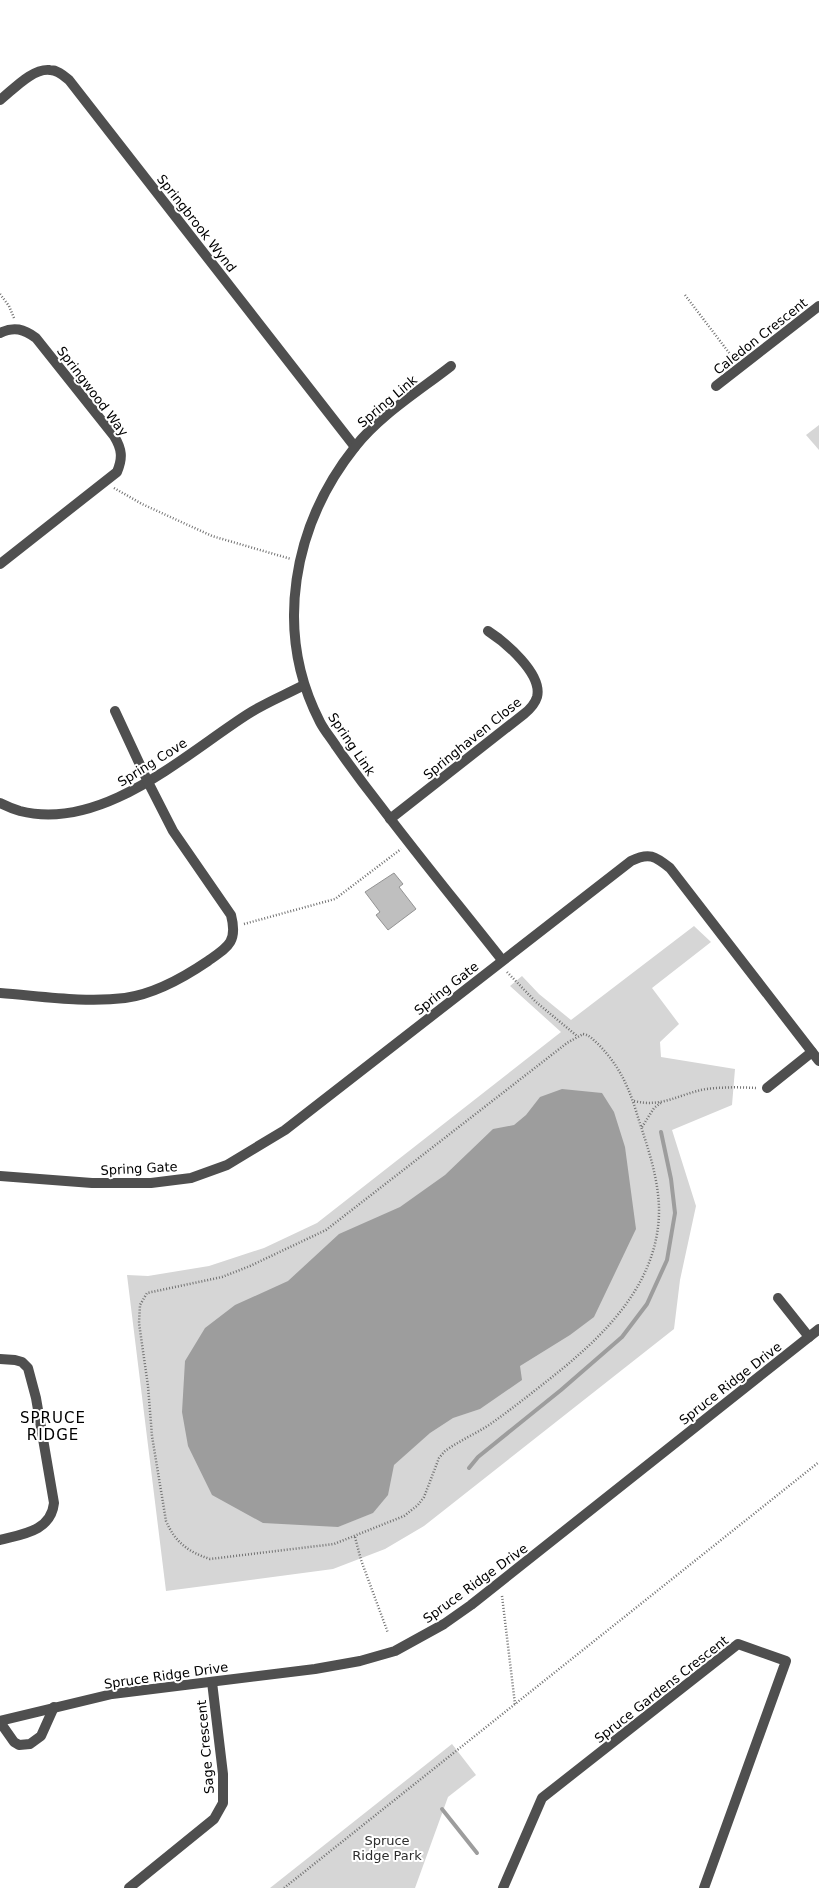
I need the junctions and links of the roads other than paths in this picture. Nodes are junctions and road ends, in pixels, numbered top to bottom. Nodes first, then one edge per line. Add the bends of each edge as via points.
1 (0, 100) edge
2 (819, 306) edge
3 (0, 334) edge
4 (451, 366) dead end
5 (716, 386) dead end
6 (355, 447) junction
7 (0, 564) edge
8 (488, 631) dead end
9 (304, 685) junction
10 (115, 711) dead end
11 (148, 782) junction
12 (0, 803) edge
13 (390, 819) junction
14 (502, 960) junction
15 (0, 993) edge
16 (812, 1052) junction
17 (819, 1061) edge
18 (767, 1088) road end
19 (0, 1176) edge
20 (778, 1298) dead end
21 (819, 1329) edge
22 (809, 1337) junction
23 (0, 1359) edge
24 (0, 1540) edge
25 (212, 1682) junction
26 (54, 1707) junction
27 (0, 1722) edge
28 (129, 1888) edge
29 (503, 1888) edge
30 (704, 1888) edge

1 - 6 street, Springbrook Wynd via 38,72 50,70 60,73 69,80
2 - 5 street, Caledon Crescent
3 - 7 street, Springwood Way via 18,328 36,338 118,443 122,452 117,472
4 - 6 street, Spring Link via 374,427
6 - 9 street, Spring Link via 334,476 320,504 307,532 299,561 294,623
8 - 13 street, Springhaven Close via 511,649 532,675 537,697 533,706
9 - 11 street, Spring Cove via 248,714
9 - 13 street, Spring Link via 320,723
10 - 11 street
11 - 12 street, Spring Cove via 118,798 84,810 47,814 20,811
11 - 15 street via 174,831 231,915 234,926 228,947 173,982 126,998 99,999
13 - 14 street, Spring Link
14 - 16 street, Spring Gate via 631,861 641,856 650,856 670,868
14 - 19 street, Spring Gate via 285,1130 227,1165 191,1178 151,1183 92,1183
16 - 17 street, Spring Gate
16 - 18 street
20 - 22 street
21 - 22 street, Spruce Ridge Drive
22 - 25 street, Spruce Ridge Drive via 444,1624 395,1652 360,1662
23 - 24 street via 22,1362 30,1372 54,1502 51,1517 45,1524
25 - 26 street, Spruce Ridge Drive via 112,1694
25 - 28 street, Sage Crescent via 223,1774 223,1803 214,1819
26 - 27 street, Spruce Ridge Drive
26 - 27 street, Spruce Ridge Drive via 41,1736 30,1744 19,1745 14,1742
29 - 30 street, Spruce Gardens Crescent via 542,1798 738,1644 786,1661

